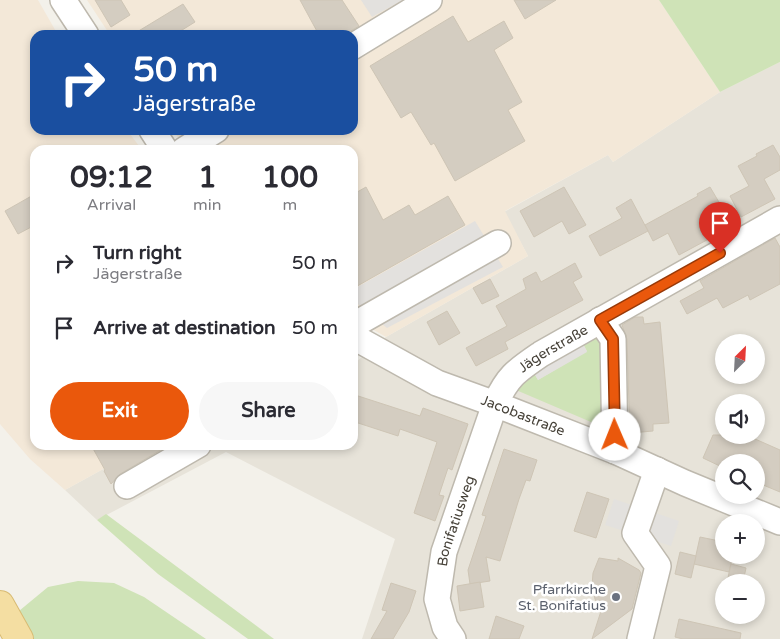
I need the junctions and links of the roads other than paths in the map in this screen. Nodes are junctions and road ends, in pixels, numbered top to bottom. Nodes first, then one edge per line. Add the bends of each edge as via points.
1 (63, 0) edge
2 (429, 0) edge
3 (83, 30) edge
4 (358, 43) edge
5 (208, 135) edge
6 (192, 145) edge
7 (780, 219) edge
8 (498, 243) dead end
9 (600, 320) junction
10 (358, 323) edge
11 (358, 339) edge
12 (496, 404) junction
13 (189, 450) edge
14 (615, 451) junction
15 (657, 470) junction
16 (126, 486) dead end
17 (780, 522) edge
18 (0, 605) edge
19 (18, 639) edge
20 (454, 639) edge
21 (640, 639) edge

1 - 3 street
2 - 4 street
5 - 6 street
7 - 9 street, Jägerstraße
8 - 10 street
9 - 12 street, Jägerstraße via 518,370 504,385
9 - 14 street via 613,339
11 - 12 street, Jacobastraße via 436,383
12 - 14 street, Jacobastraße
12 - 20 street, Bonifatiusweg via 444,552 437,599 445,627
13 - 16 street
14 - 15 street, Jacobastraße
15 - 17 street, Jacobastraße
15 - 21 street via 635,533 658,566
18 - 19 main road

